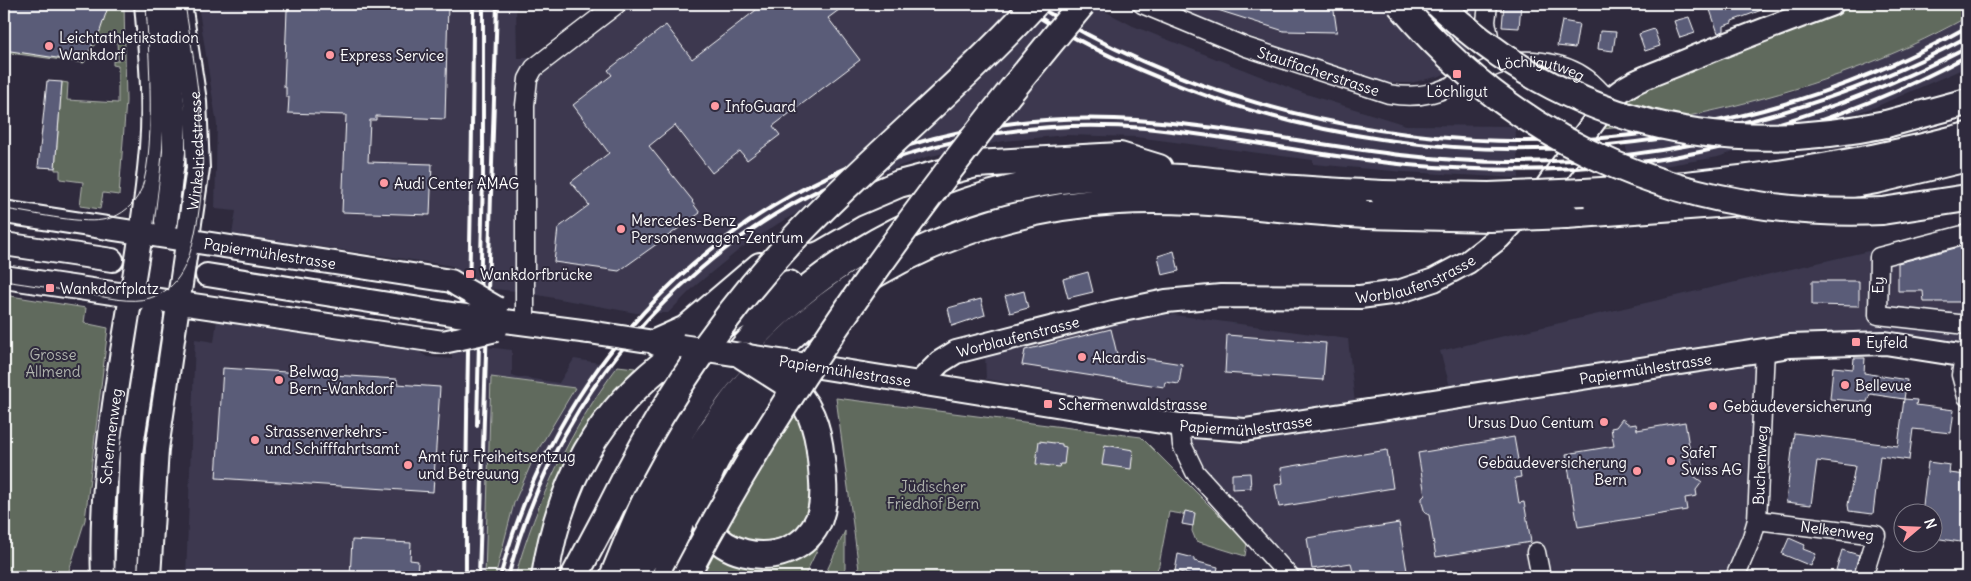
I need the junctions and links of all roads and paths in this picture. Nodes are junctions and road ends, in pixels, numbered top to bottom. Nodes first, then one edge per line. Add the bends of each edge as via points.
1 (146, 4) edge
2 (162, 4) edge
3 (180, 4) edge
4 (617, 4) edge
5 (1035, 4) edge
6 (1082, 4) edge
7 (1142, 4) edge
8 (1400, 4) edge
9 (1438, 4) edge
10 (1488, 4) edge
11 (1832, 4) edge
12 (1496, 65) junction
13 (1609, 101) junction
14 (1967, 102) edge
15 (1967, 136) edge
16 (1967, 158) edge
17 (1196, 180) junction
18 (1967, 198) edge
19 (4, 212) edge
20 (1031, 212) junction
21 (166, 221) dead end
22 (896, 230) junction
23 (140, 234) junction
24 (1967, 234) edge
25 (187, 241) junction
26 (4, 244) edge
27 (112, 260) dead end
28 (207, 275) dead end
29 (4, 277) edge
30 (130, 296) junction
31 (178, 303) junction
32 (152, 316) dead end
33 (496, 319) junction
34 (525, 322) junction
35 (1967, 324) edge
36 (662, 343) junction
37 (1765, 349) junction
38 (742, 355) junction
39 (1965, 355) edge
40 (920, 382) junction
41 (773, 384) junction
42 (1967, 397) edge
43 (1180, 426) junction
44 (606, 517) junction
45 (1757, 520) junction
46 (1536, 552) dead end
47 (103, 577) edge
48 (126, 577) edge
49 (149, 577) edge
50 (545, 577) edge
51 (574, 577) edge
52 (584, 577) edge
53 (613, 577) edge
54 (636, 577) edge
55 (666, 577) edge
56 (685, 577) edge
57 (1290, 577) edge
58 (1541, 577) edge
59 (1735, 577) edge
60 (1862, 577) edge

1 - 23 main road via 151,147
2 - 21 main road, Winkelriedstrasse via 174,111 174,152
3 - 25 main road, Winkelriedstrasse via 196,101 198,136 198,168
4 - 34 street via 540,62 528,79 524,134
5 - 44 highway, bridge via 826,206 749,289 704,347 666,404
6 - 56 highway, bridge via 969,141 857,295 755,454
7 - 12 street, Stauffacherstrasse via 1259,52 1398,95 1440,92
8 - 18 highway, bridge via 1436,44 1495,95 1560,138 1662,183 1736,202 1817,212 1882,211
9 - 14 highway, bridge via 1476,38 1547,83 1592,104 1662,126 1738,137 1778,138 1837,133 1886,124
10 - 12 street, Löchligutweg via 1486,22
11 - 13 main road, Worblaufenstrasse via 1645,78 1627,86
12 - 13 street, Löchligutweg via 1524,61 1558,66 1588,79
13 - 40 main road, Worblaufenstrasse via 1545,189 1499,238 1468,262 1434,280 1398,292 1360,297 1221,296 1145,304 963,350 940,362
15 - 17 highway, bridge via 1904,152 1792,171 1675,186 1584,192 1489,196 1383,194
16 - 20 highway, bridge via 1876,180 1757,201 1566,215 1490,218 1366,215 1157,200 1082,204
17 - 22 highway via 1118,176 1040,183 965,202
17 - 36 highway via 1120,156 976,164 899,184 825,219 768,259 686,329
19 - 23 main road, Papiermühlestrasse
20 - 41 highway via 982,241 914,270 863,299 804,344
20 - 54 highway via 974,229 907,256 871,274 811,317 753,376 712,429 674,494
22 - 50 highway via 852,242 768,299 677,354 643,380 609,417 583,457 558,515
22 - 53 highway via 812,283 770,320 727,365 672,448
23 - 25 main road, Papiermühlestrasse
23 - 30 main road, Schermenweg
24 - 35 street, Ey via 1879,257 1878,315
25 - 31 main road, Winkelriedstrasse
25 - 33 main road, Papiermühlestrasse, bridge via 451,281
26 - 27 main road
28 - 33 main road, Papiermühlestrasse, bridge
29 - 30 main road, Papiermühlestrasse
30 - 31 main road, Papiermühlestrasse
30 - 47 main road, Schermenweg via 106,472
31 - 33 main road, Papiermühlestrasse, bridge via 443,342 457,339
31 - 49 main road via 157,449
32 - 48 main road, Schermenweg via 131,452
33 - 34 main road, Papiermühlestrasse
34 - 36 main road, Papiermühlestrasse, bridge
36 - 38 main road, Papiermühlestrasse, bridge
37 - 39 main road, Papiermühlestrasse via 1885,343
37 - 43 main road, Papiermühlestrasse via 1270,428 1245,430
37 - 45 street, Buchenweg
38 - 40 main road, Papiermühlestrasse, bridge
38 - 41 highway, bridge
39 - 42 street via 1961,375
40 - 43 main road, Papiermühlestrasse
41 - 41 highway via 804,399 813,416 821,457 823,502 814,531 804,544 776,560 759,561 740,557 715,539 705,520 702,503 709,475
41 - 55 highway via 737,416 692,490 676,532
43 - 57 street via 1182,445 1194,472
44 - 51 highway
44 - 52 highway
45 - 59 street, Buchenweg
45 - 60 street, Nelkenweg via 1876,535
46 - 58 street

